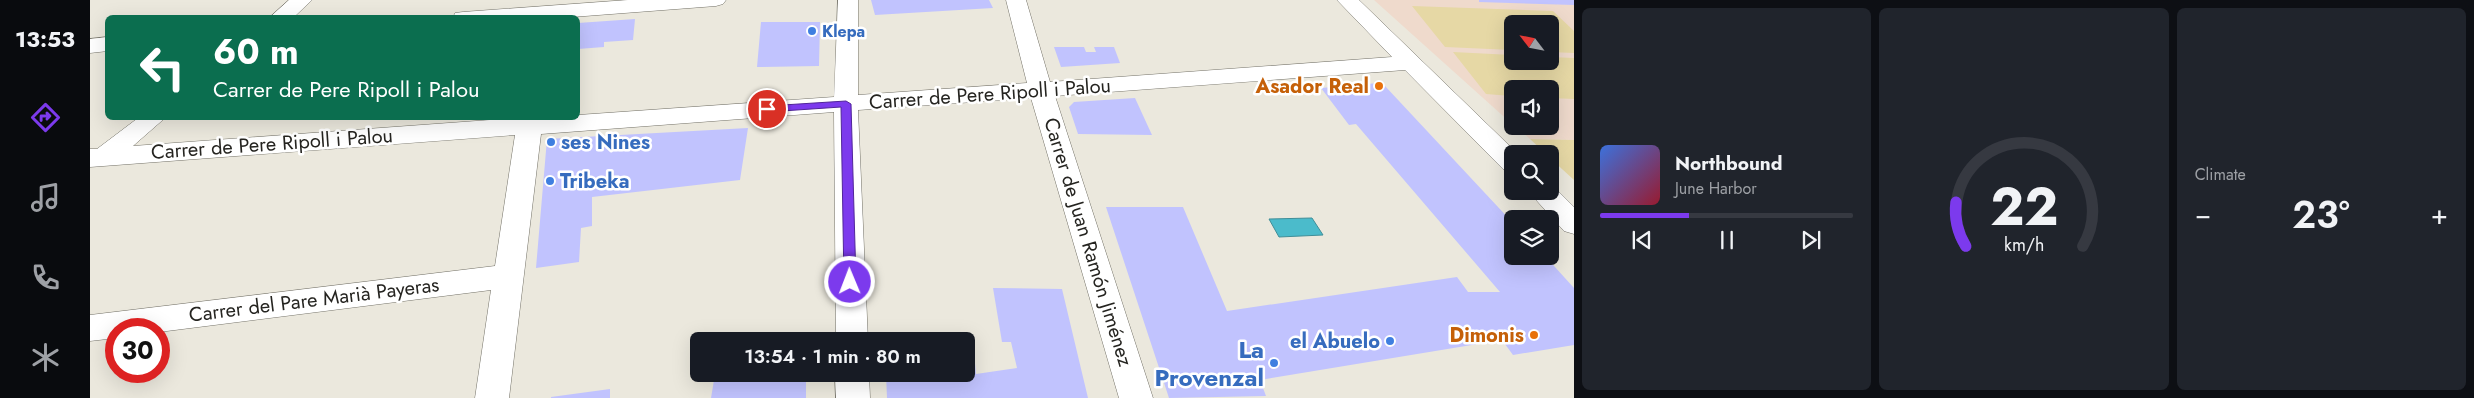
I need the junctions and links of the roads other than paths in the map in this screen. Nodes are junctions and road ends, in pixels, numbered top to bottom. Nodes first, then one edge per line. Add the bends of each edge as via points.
1 (302, 0) edge
2 (716, 0) edge
3 (848, 0) edge
4 (1016, 0) edge
5 (1347, 0) edge
6 (283, 15) edge
7 (543, 15) edge
8 (105, 44) edge
9 (90, 46) edge
10 (1411, 63) junction
11 (1041, 91) junction
12 (846, 104) junction
13 (580, 118) edge
14 (150, 120) edge
15 (549, 120) edge
16 (530, 121) edge
17 (1504, 155) edge
18 (94, 163) edge
19 (1550, 200) edge
20 (1574, 224) edge
21 (508, 276) junction
22 (90, 328) edge
23 (852, 332) edge
24 (852, 382) edge
25 (492, 398) edge
26 (853, 398) edge
27 (1136, 398) edge

1 - 6 street
2 - 7 street
3 - 12 street
4 - 11 street, Carrer de Juan Ramón Jiménez
5 - 10 street
8 - 9 street
10 - 11 street, Carrer de Pere Ripoll i Palou
10 - 17 street
11 - 12 street, Carrer de Pere Ripoll i Palou
11 - 27 street, Carrer de Juan Ramón Jiménez
12 - 13 street, Carrer de Pere Ripoll i Palou
12 - 23 street
14 - 18 street
15 - 16 street, Carrer de Pere Ripoll i Palou
16 - 18 street, Carrer de Pere Ripoll i Palou
16 - 21 street
19 - 20 street
21 - 22 street, Carrer del Pare Marià Payeras
21 - 25 street
24 - 26 street

